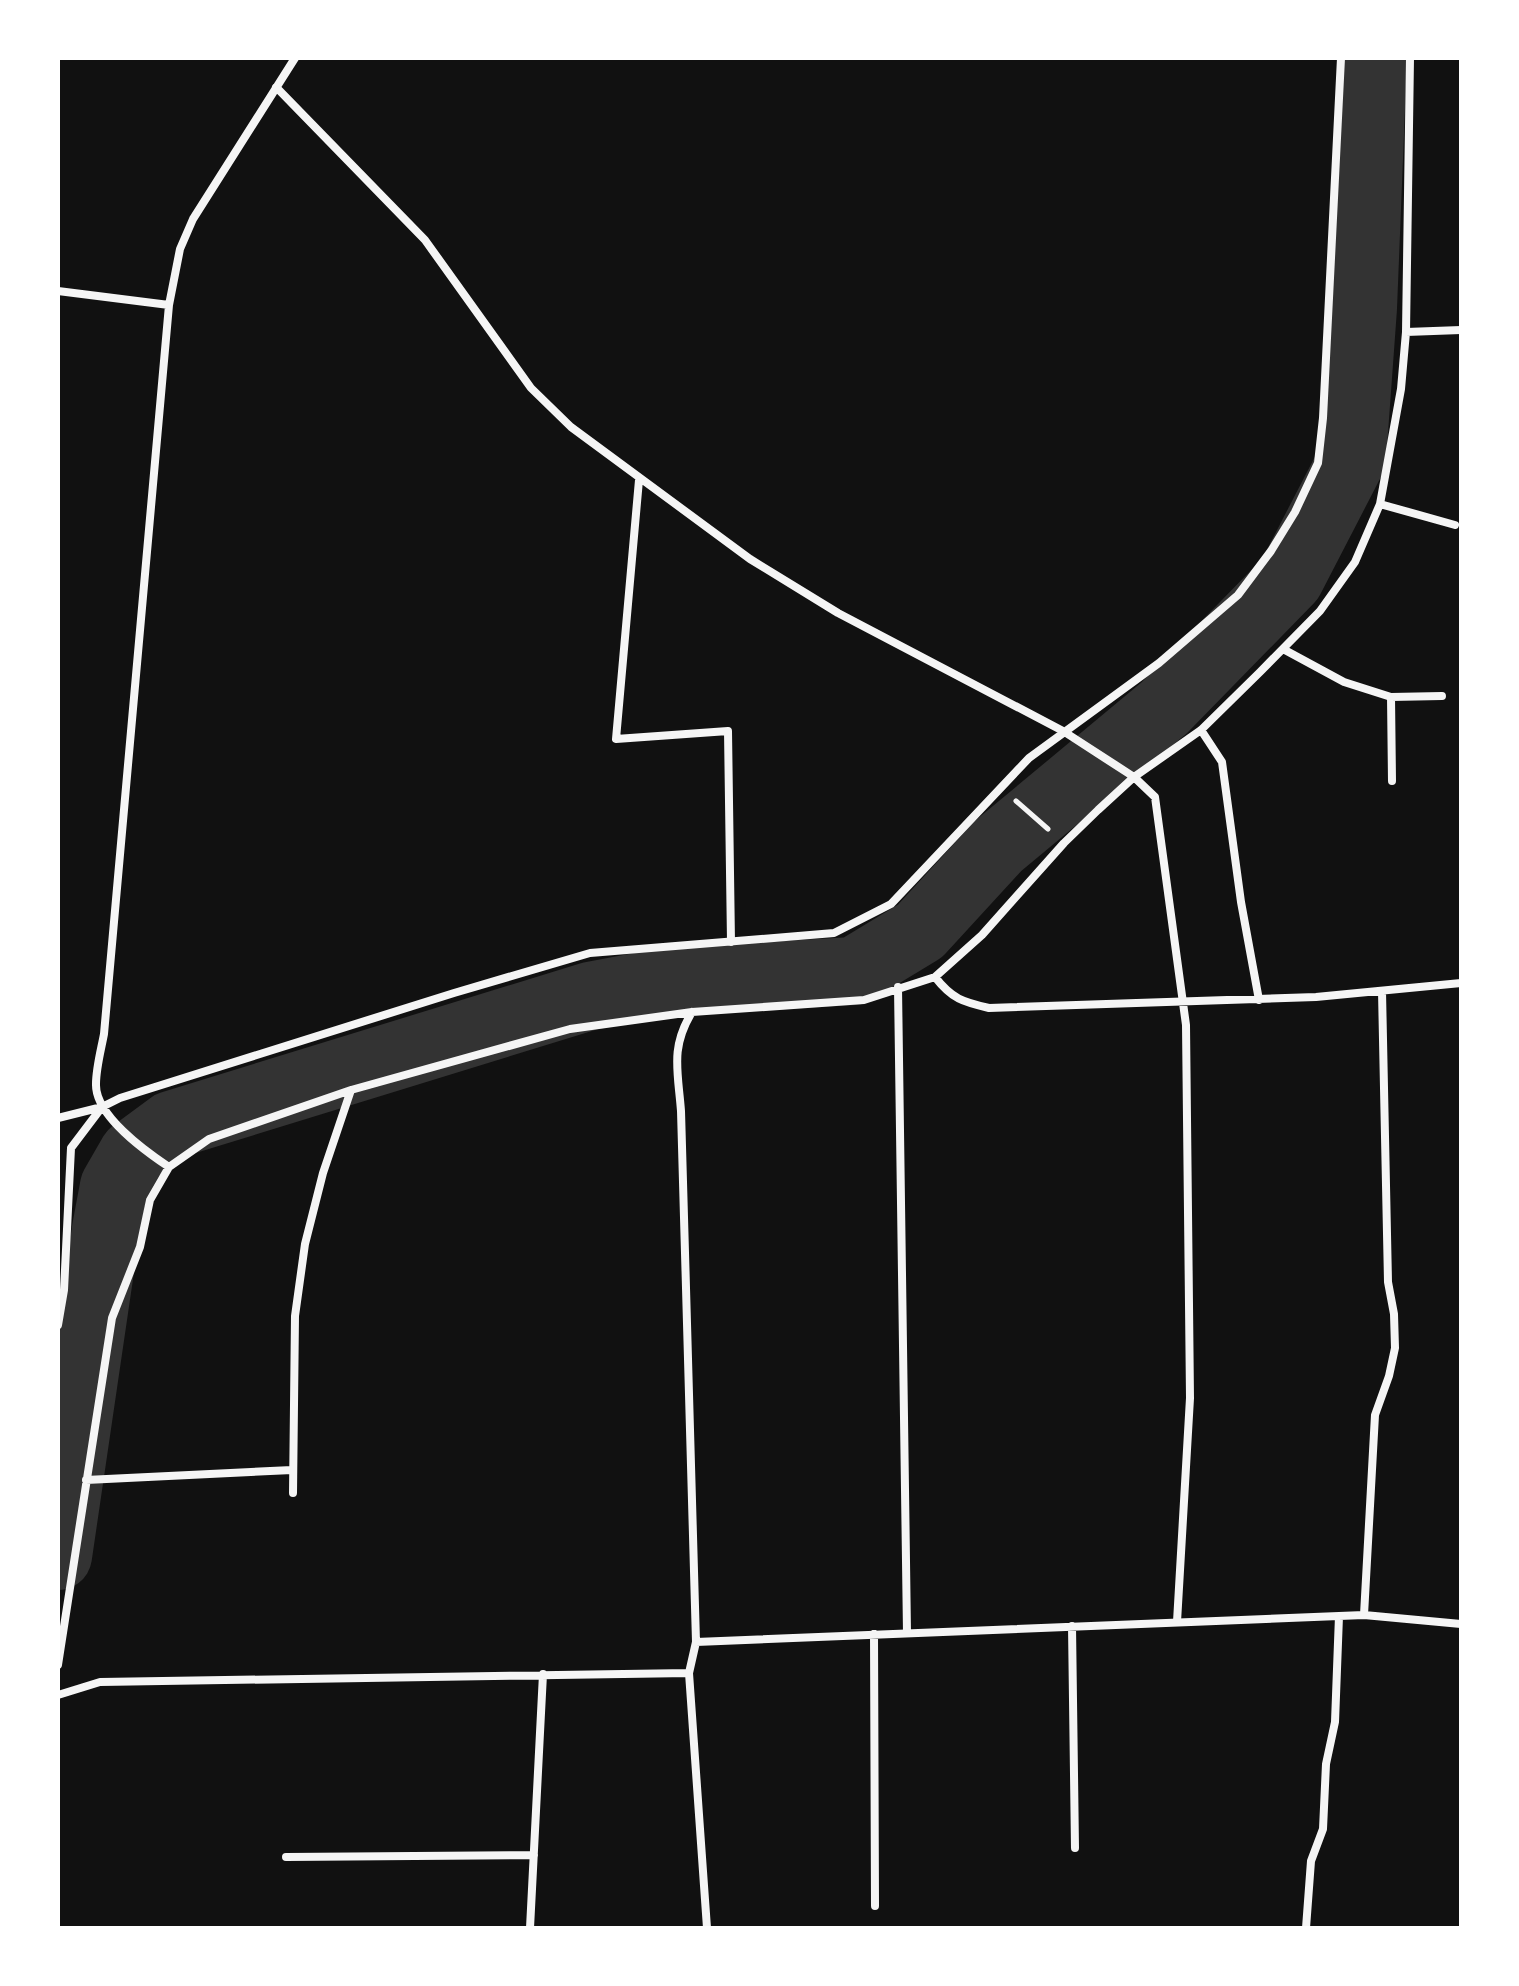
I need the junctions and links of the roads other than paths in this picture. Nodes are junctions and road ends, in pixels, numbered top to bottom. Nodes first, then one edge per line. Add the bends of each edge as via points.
1 (295, 58) edge
2 (1341, 58) edge
3 (1410, 58) edge
4 (276, 87) junction
5 (58, 291) edge
6 (169, 305) junction
7 (1461, 330) edge
8 (1406, 332) junction
9 (639, 480) junction
10 (1380, 504) junction
11 (1455, 525) dead end
12 (1283, 649) junction
13 (1442, 696) dead end
14 (1391, 697) junction
15 (1201, 730) junction
16 (1063, 731) junction
17 (1134, 777) junction
18 (1392, 781) dead end
19 (731, 942) junction
20 (935, 977) junction
21 (1461, 983) edge
22 (898, 987) junction
23 (1382, 991) junction
24 (1259, 1000) junction
25 (1182, 1003) junction
26 (692, 1012) junction
27 (351, 1090) junction
28 (102, 1107) junction
29 (58, 1118) edge
30 (169, 1167) junction
31 (58, 1325) edge
32 (292, 1470) junction
33 (86, 1480) junction
34 (293, 1493) dead end
35 (1364, 1615) junction
36 (1339, 1616) junction
37 (1177, 1622) junction
38 (1461, 1624) edge
39 (1072, 1626) junction
40 (907, 1633) junction
41 (874, 1634) junction
42 (696, 1642) junction
43 (58, 1665) edge
44 (689, 1673) junction
45 (543, 1674) junction
46 (58, 1695) edge
47 (1075, 1848) dead end
48 (534, 1855) junction
49 (286, 1857) dead end
50 (875, 1906) dead end
51 (530, 1928) edge
52 (707, 1928) edge
53 (1306, 1928) edge

1 - 4 street
2 - 16 street via 1318,463 1295,512 1238,595 1159,663
3 - 8 street
4 - 6 street via 193,219 180,249
4 - 9 street via 425,240 531,388
5 - 6 street
6 - 28 street via 95,1087
7 - 8 street
8 - 10 street
9 - 16 street via 750,559 838,613
9 - 19 street via 616,739 728,731
10 - 11 street
10 - 12 street via 1355,562 1320,611
12 - 14 street via 1344,682
12 - 15 street
13 - 14 street
14 - 18 street
15 - 17 street
15 - 24 street via 1222,762
16 - 17 street
16 - 19 street via 1029,758 891,904 834,933
17 - 20 street
17 - 25 street via 1155,797
19 - 28 street via 590,953
20 - 22 street
20 - 25 street via 947,993 989,1008
21 - 23 street
22 - 26 street via 864,1000
22 - 40 street
23 - 24 street
23 - 35 street via 1388,1282 1395,1348 1375,1415
24 - 25 street
25 - 37 street via 1190,1398
26 - 27 street via 570,1029
26 - 42 street via 676,1045
27 - 30 street via 209,1139
27 - 32 street via 305,1244 295,1316
28 - 29 street
28 - 30 street
28 - 31 street via 71,1148
30 - 33 street via 150,1200 140,1247 112,1318
32 - 33 street
32 - 34 street
33 - 43 street
35 - 36 street
35 - 38 street
36 - 37 street
36 - 53 street via 1335,1722 1326,1764 1323,1829 1311,1861
37 - 39 street
39 - 40 street
39 - 47 street
40 - 41 street
41 - 42 street
41 - 50 street
42 - 44 street
44 - 45 street
44 - 52 street
45 - 46 street via 100,1682
45 - 48 street
48 - 49 street
48 - 51 street

